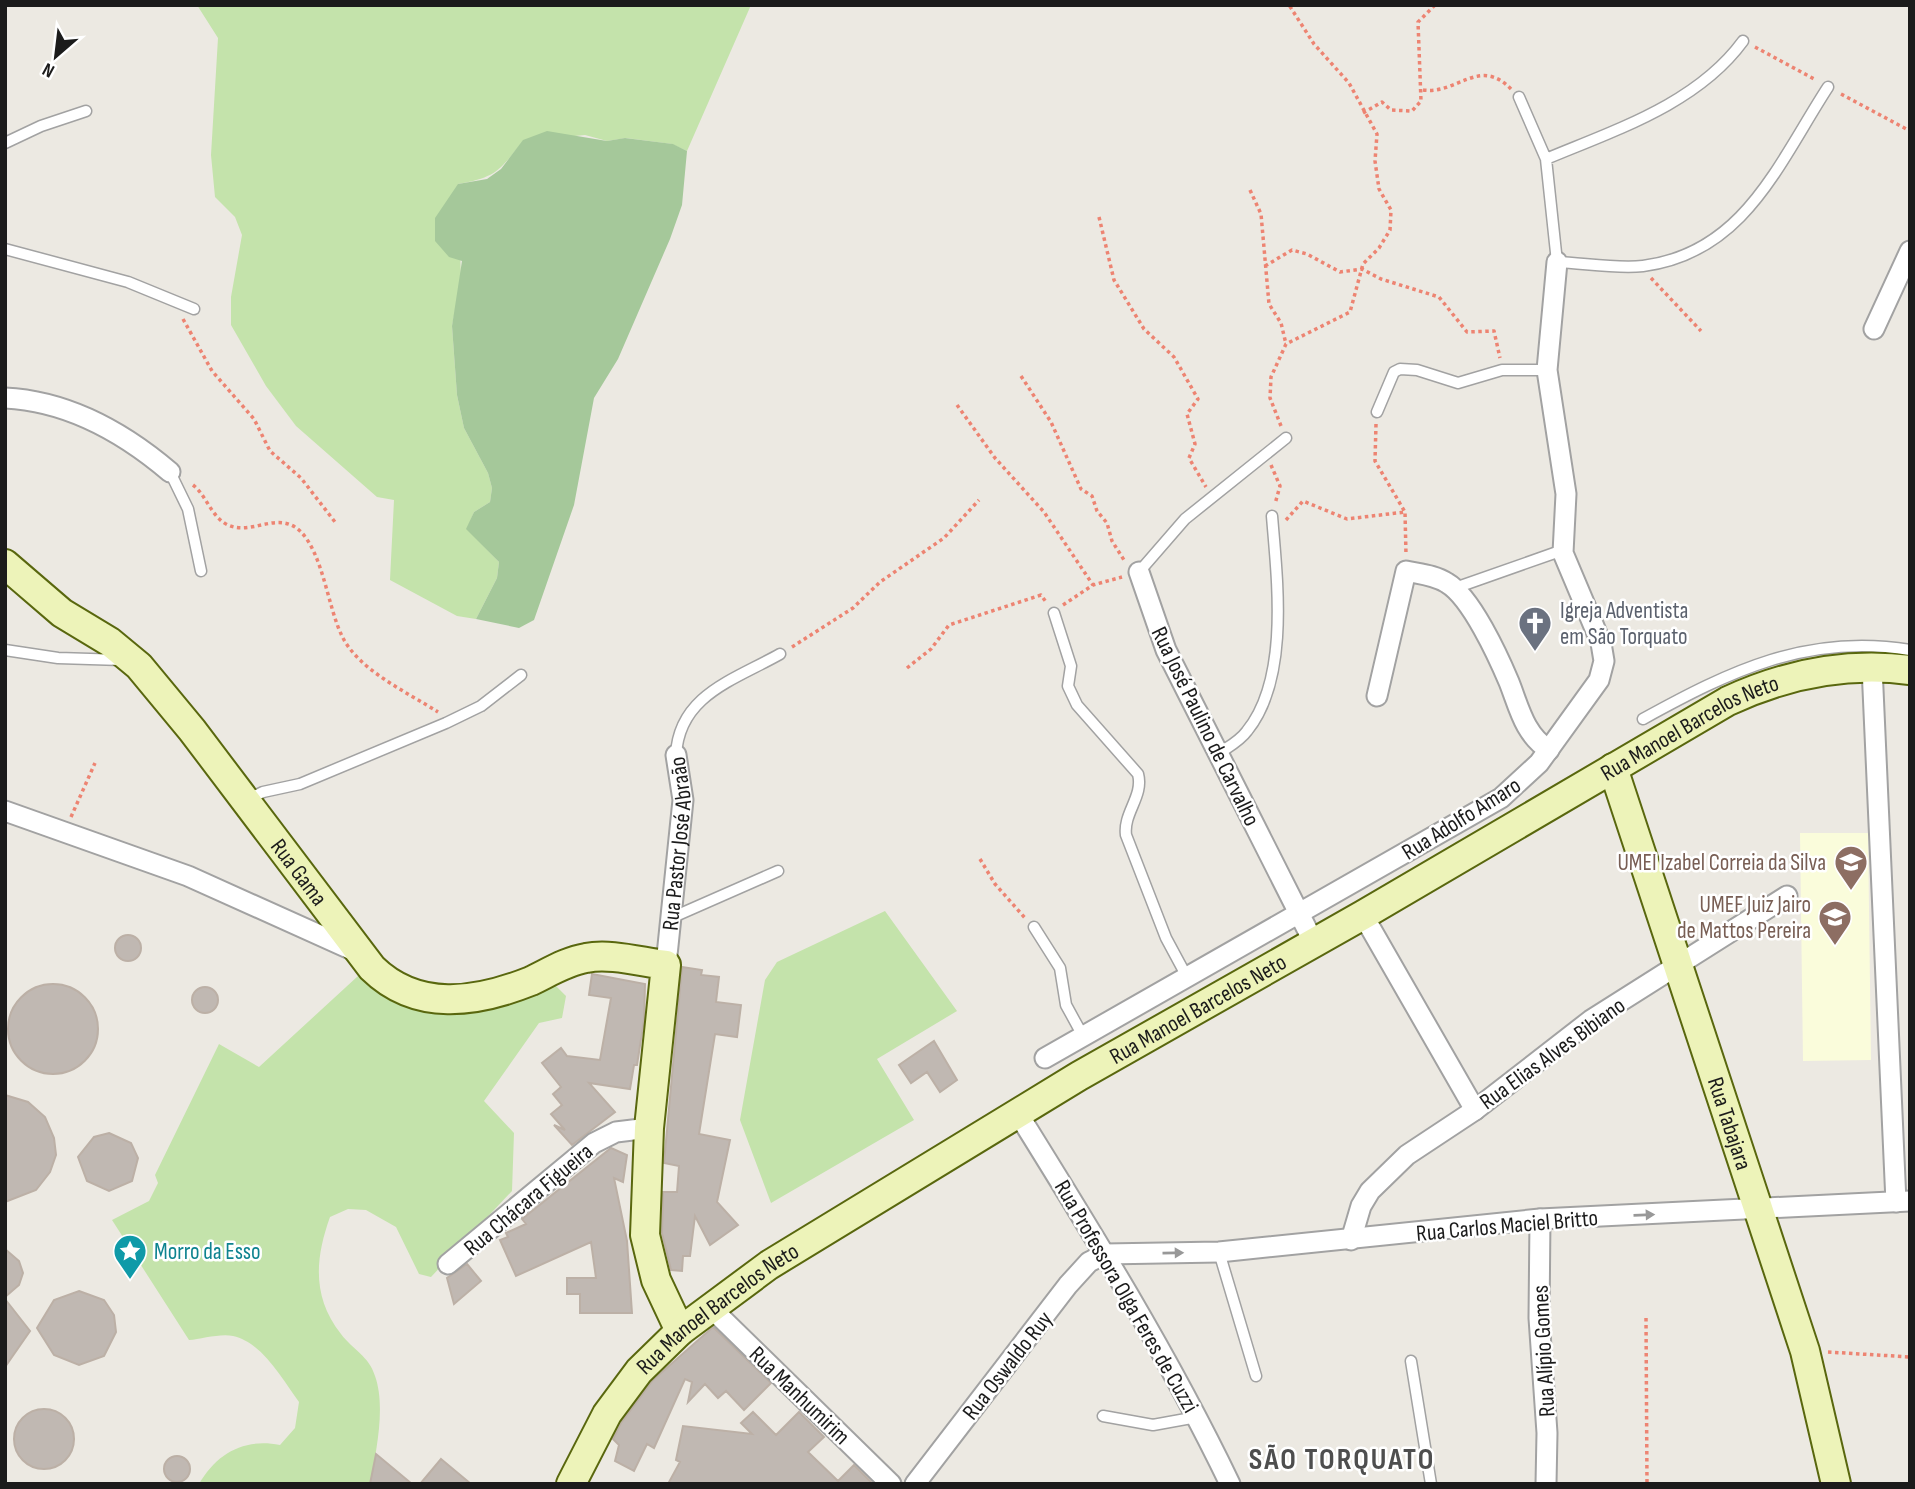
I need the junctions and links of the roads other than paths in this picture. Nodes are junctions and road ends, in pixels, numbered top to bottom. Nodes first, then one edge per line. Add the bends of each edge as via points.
1 (1743, 41) dead end
2 (1828, 87) dead end
3 (1519, 97) road end
4 (86, 111) dead end
5 (5, 143) edge
6 (1546, 159) junction
7 (5, 249) edge
8 (1910, 251) edge
9 (1557, 262) junction
10 (194, 309) dead end
11 (1874, 329) dead end
12 (1547, 370) junction
13 (5, 398) edge
14 (1377, 412) road end
15 (1286, 439) road end
16 (170, 472) joint
17 (1272, 516) road end
18 (1563, 550) junction
19 (5, 564) edge
20 (201, 571) dead end
21 (1136, 573) joint
22 (1455, 588) junction
23 (1054, 613) road end
24 (5, 650) edge
25 (1910, 650) edge
26 (780, 654) road end
27 (133, 660) junction
28 (1872, 667) junction
29 (1910, 670) edge
30 (521, 675) dead end
31 (1377, 696) dead end
32 (1643, 719) dead end
33 (1549, 750) junction
34 (1218, 754) junction
35 (676, 755) joint
36 (1613, 768) junction
37 (245, 800) junction
38 (5, 811) edge
39 (778, 871) dead end
40 (1787, 896) dead end
41 (1299, 913) junction
42 (1363, 915) junction
43 (671, 918) junction
44 (1034, 927) road end
45 (1314, 943) junction
46 (361, 954) junction
47 (666, 965) junction
48 (1676, 966) junction
49 (1187, 976) junction
50 (1083, 1036) junction
51 (1045, 1058) dead end
52 (1475, 1110) junction
53 (1017, 1112) junction
54 (649, 1128) junction
55 (1903, 1201) edge
56 (1758, 1210) junction
57 (1540, 1219) junction
58 (1089, 1228) junction
59 (1351, 1240) junction
60 (1219, 1252) junction
61 (1105, 1254) junction
62 (449, 1264) dead end
63 (1076, 1277) junction
64 (710, 1307) junction
65 (680, 1331) junction
66 (1411, 1361) dead end
67 (1256, 1376) dead end
68 (1104, 1416) dead end
69 (1198, 1417) junction
70 (571, 1484) edge
71 (891, 1484) edge
72 (915, 1484) edge
73 (1230, 1484) edge
74 (1432, 1484) edge
75 (1546, 1484) edge
76 (1836, 1484) edge

1 - 6 lane via 1730,58 1695,86 1650,114
2 - 9 lane via 1760,192 1734,226 1706,247 1676,260 1640,266
3 - 6 lane, Rua Adolfo Amaro
4 - 5 lane
6 - 9 lane, Rua Adolfo Amaro
7 - 10 lane via 128,282
8 - 11 street
9 - 12 street, Rua Adolfo Amaro
12 - 14 lane via 1502,370 1458,383 1399,369
12 - 18 street, Rua Adolfo Amaro via 1566,494
13 - 16 street via 36,401 86,418 127,439
15 - 21 lane via 1185,519
16 - 20 lane via 188,509
17 - 34 lane via 1279,599 1268,689 1245,734
18 - 22 lane
18 - 33 street, Rua Adolfo Amaro via 1604,661 1599,680
19 - 27 street, Rua Gama via 62,613
21 - 34 street, Rua José Paulino de Carvalho via 1166,650
22 - 31 street via 1406,571
22 - 33 street via 1490,643 1528,730
23 - 49 lane via 1071,666 1068,686 1077,705 1138,774 1139,788 1125,823 1126,835 1166,938
24 - 27 lane via 58,658
25 - 32 lane, Rua Manoel Barcelos Neto via 1842,646 1792,653 1717,680
26 - 35 lane, Rua Pastor José Abraão via 700,699 680,728
27 - 37 street, Rua Gama
28 - 29 street, Rua Manoel Barcelos Neto
28 - 36 street, Rua Manoel Barcelos Neto via 1798,675 1751,691
28 - 55 street
30 - 37 lane via 481,706 451,721 300,784
33 - 41 street, Rua Adolfo Amaro via 1528,776 1501,798
34 - 41 street, Rua José Paulino de Carvalho
35 - 43 street, Rua Pastor José Abraão via 683,800
36 - 42 street, Rua Manoel Barcelos Neto
36 - 48 street, Rua Tabajara
37 - 46 street, Rua Gama
38 - 46 street via 209,885
39 - 43 lane
40 - 48 street, Rua Elias Alves Bibiano
41 - 45 street, Rua José Paulino de Carvalho
41 - 49 street, Rua Adolfo Amaro
42 - 45 street, Rua Manoel Barcelos Neto
42 - 52 street
43 - 47 street, Rua Pastor José Abraão
44 - 50 lane via 1060,968 1066,1005
45 - 53 street, Rua Manoel Barcelos Neto
46 - 47 street, Rua Gama via 394,987 435,1000 498,992 586,958
47 - 54 street, Rua Pastor José Abraão
48 - 52 street, Rua Elias Alves Bibiano via 1591,1020
48 - 56 street, Rua Tabajara
49 - 50 street, Rua Adolfo Amaro
50 - 51 street, Rua Adolfo Amaro
52 - 59 street, Rua Elias Alves Bibiano via 1381,1178 1361,1206
53 - 58 street, Rua Professora Olga Feres de Cuzzi
53 - 64 street, Rua Manoel Barcelos Neto via 769,1265
54 - 62 street, Rua Chácara Figueira via 616,1132 594,1143
54 - 65 street, Rua Pastor José Abraão via 648,1256
55 - 56 street, Rua Carlos Maciel Britto
57 -> 56 street, Rua Carlos Maciel Britto
56 - 76 street, Rua Tabajara via 1805,1350
57 - 59 street, Rua Carlos Maciel Britto
57 - 75 street, Rua Alípio Gomes
58 - 61 street, Rua Professora Olga Feres de Cuzzi
58 - 63 street via 1087,1258
59 - 60 street, Rua Carlos Maciel Britto
61 -> 60 street, Rua Carlos Maciel Britto
60 - 67 lane
61 - 63 street, Rua Oswaldo Ruy via 1094,1258
61 - 69 street, Rua Professora Olga Feres de Cuzzi
63 - 72 street, Rua Oswaldo Ruy
64 - 65 street, Rua Manoel Barcelos Neto
64 - 71 street, Rua Manhumirim
65 - 70 street, Rua Manoel Barcelos Neto via 621,1393
66 - 74 lane
68 - 69 lane via 1153,1425
69 - 73 street, Rua Professora Olga Feres de Cuzzi

